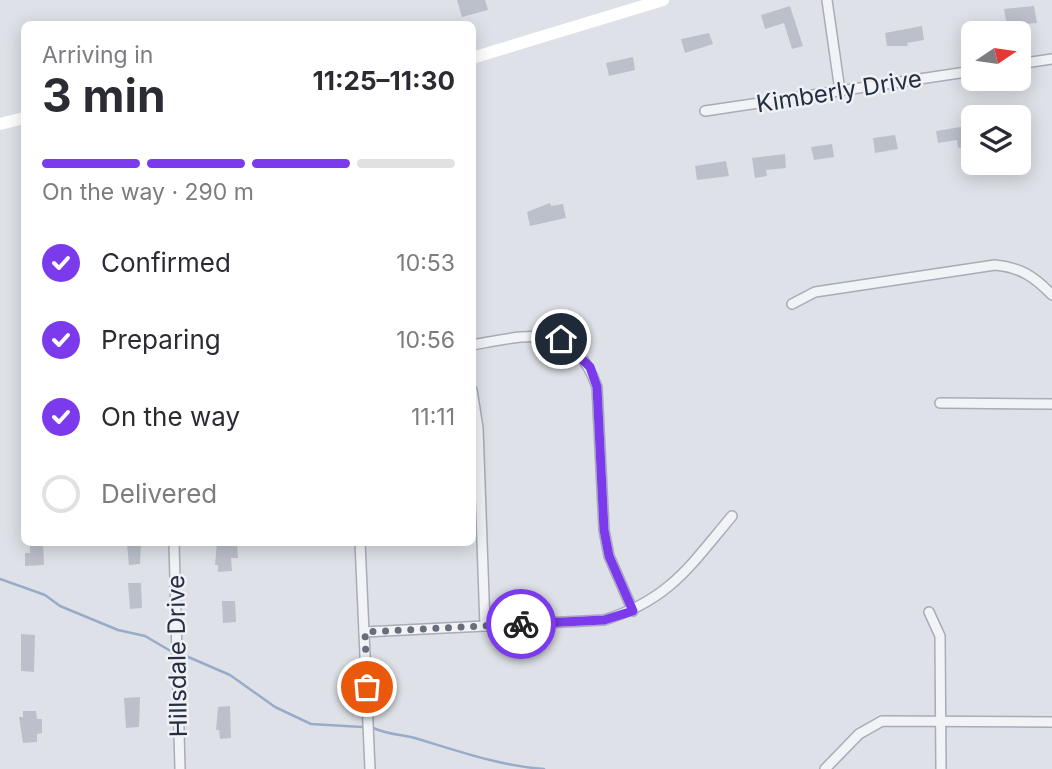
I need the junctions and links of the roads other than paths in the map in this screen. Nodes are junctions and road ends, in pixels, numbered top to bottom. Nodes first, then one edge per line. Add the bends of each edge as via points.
1 (663, 0) edge
2 (827, 0) edge
3 (476, 57) edge
4 (1052, 59) edge
5 (1031, 62) edge
6 (961, 73) edge
7 (840, 91) junction
8 (705, 111) dead end
9 (21, 119) edge
10 (0, 124) edge
11 (1052, 295) edge
12 (792, 304) dead end
13 (476, 344) edge
14 (940, 403) dead end
15 (1052, 404) edge
16 (476, 415) edge
17 (732, 516) dead end
18 (174, 546) edge
19 (360, 546) edge
20 (633, 611) junction
21 (929, 612) dead end
22 (485, 626) junction
23 (365, 632) junction
24 (941, 721) junction
25 (1052, 722) edge
26 (180, 769) edge
27 (370, 769) edge
28 (825, 769) edge
29 (941, 769) edge

1 - 3 main road
2 - 7 street
4 - 5 street
6 - 7 street, Kimberly Drive
7 - 8 street, Kimberly Drive
9 - 10 main road
11 - 12 street via 1037,279 1015,267 995,265 816,292
13 - 20 street via 539,334 561,339 590,367 597,387 604,530 609,556
14 - 15 street
16 - 22 street
17 - 20 street via 663,594
18 - 26 street, Hillsdale Drive
19 - 23 street
20 - 22 street via 604,620
21 - 24 street via 940,636
22 - 23 street
23 - 27 street
24 - 25 street
24 - 28 street via 882,721 859,734
24 - 29 street

